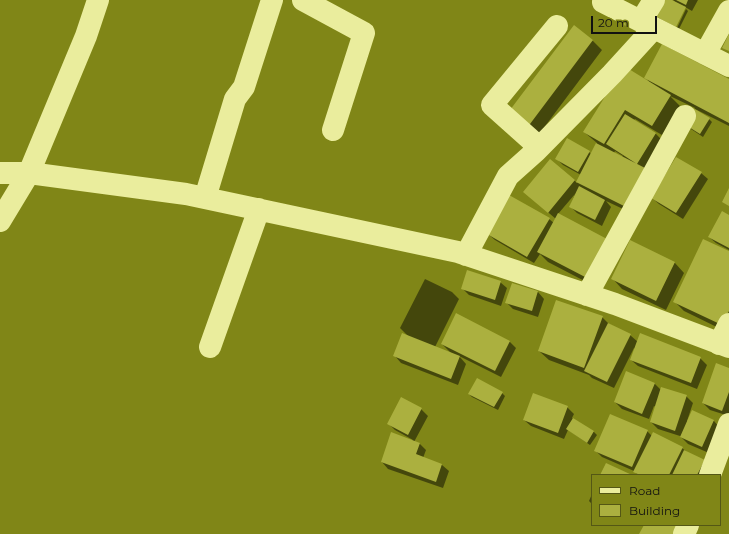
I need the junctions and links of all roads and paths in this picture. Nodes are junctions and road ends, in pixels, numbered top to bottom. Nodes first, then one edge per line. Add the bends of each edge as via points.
1 (98, 0) edge
2 (272, 0) edge
3 (303, 0) edge
4 (604, 0) edge
5 (654, 0) edge
6 (729, 11) edge
7 (648, 25) junction
8 (557, 26) dead end
9 (705, 54) junction
10 (729, 66) edge
11 (685, 116) dead end
12 (334, 130) dead end
13 (539, 147) junction
14 (0, 173) edge
15 (30, 174) junction
16 (206, 198) junction
17 (258, 210) junction
18 (0, 221) edge
19 (466, 255) junction
20 (587, 295) junction
21 (729, 324) edge
22 (724, 345) edge
23 (210, 347) dead end
24 (729, 424) edge
25 (710, 474) edge

1 - 15 street
2 - 16 street via 244,87 235,100
3 - 12 street via 364,33
4 - 7 street via 603,2
5 - 7 street
6 - 9 street
7 - 9 street
7 - 13 street via 612,74
8 - 13 street via 492,105
9 - 10 street
11 - 20 street
13 - 19 street via 508,176
14 - 15 street
15 - 16 street
15 - 18 street
16 - 17 street
17 - 19 street
17 - 23 street
19 - 20 street
20 - 22 street
21 - 22 street
24 - 25 street

